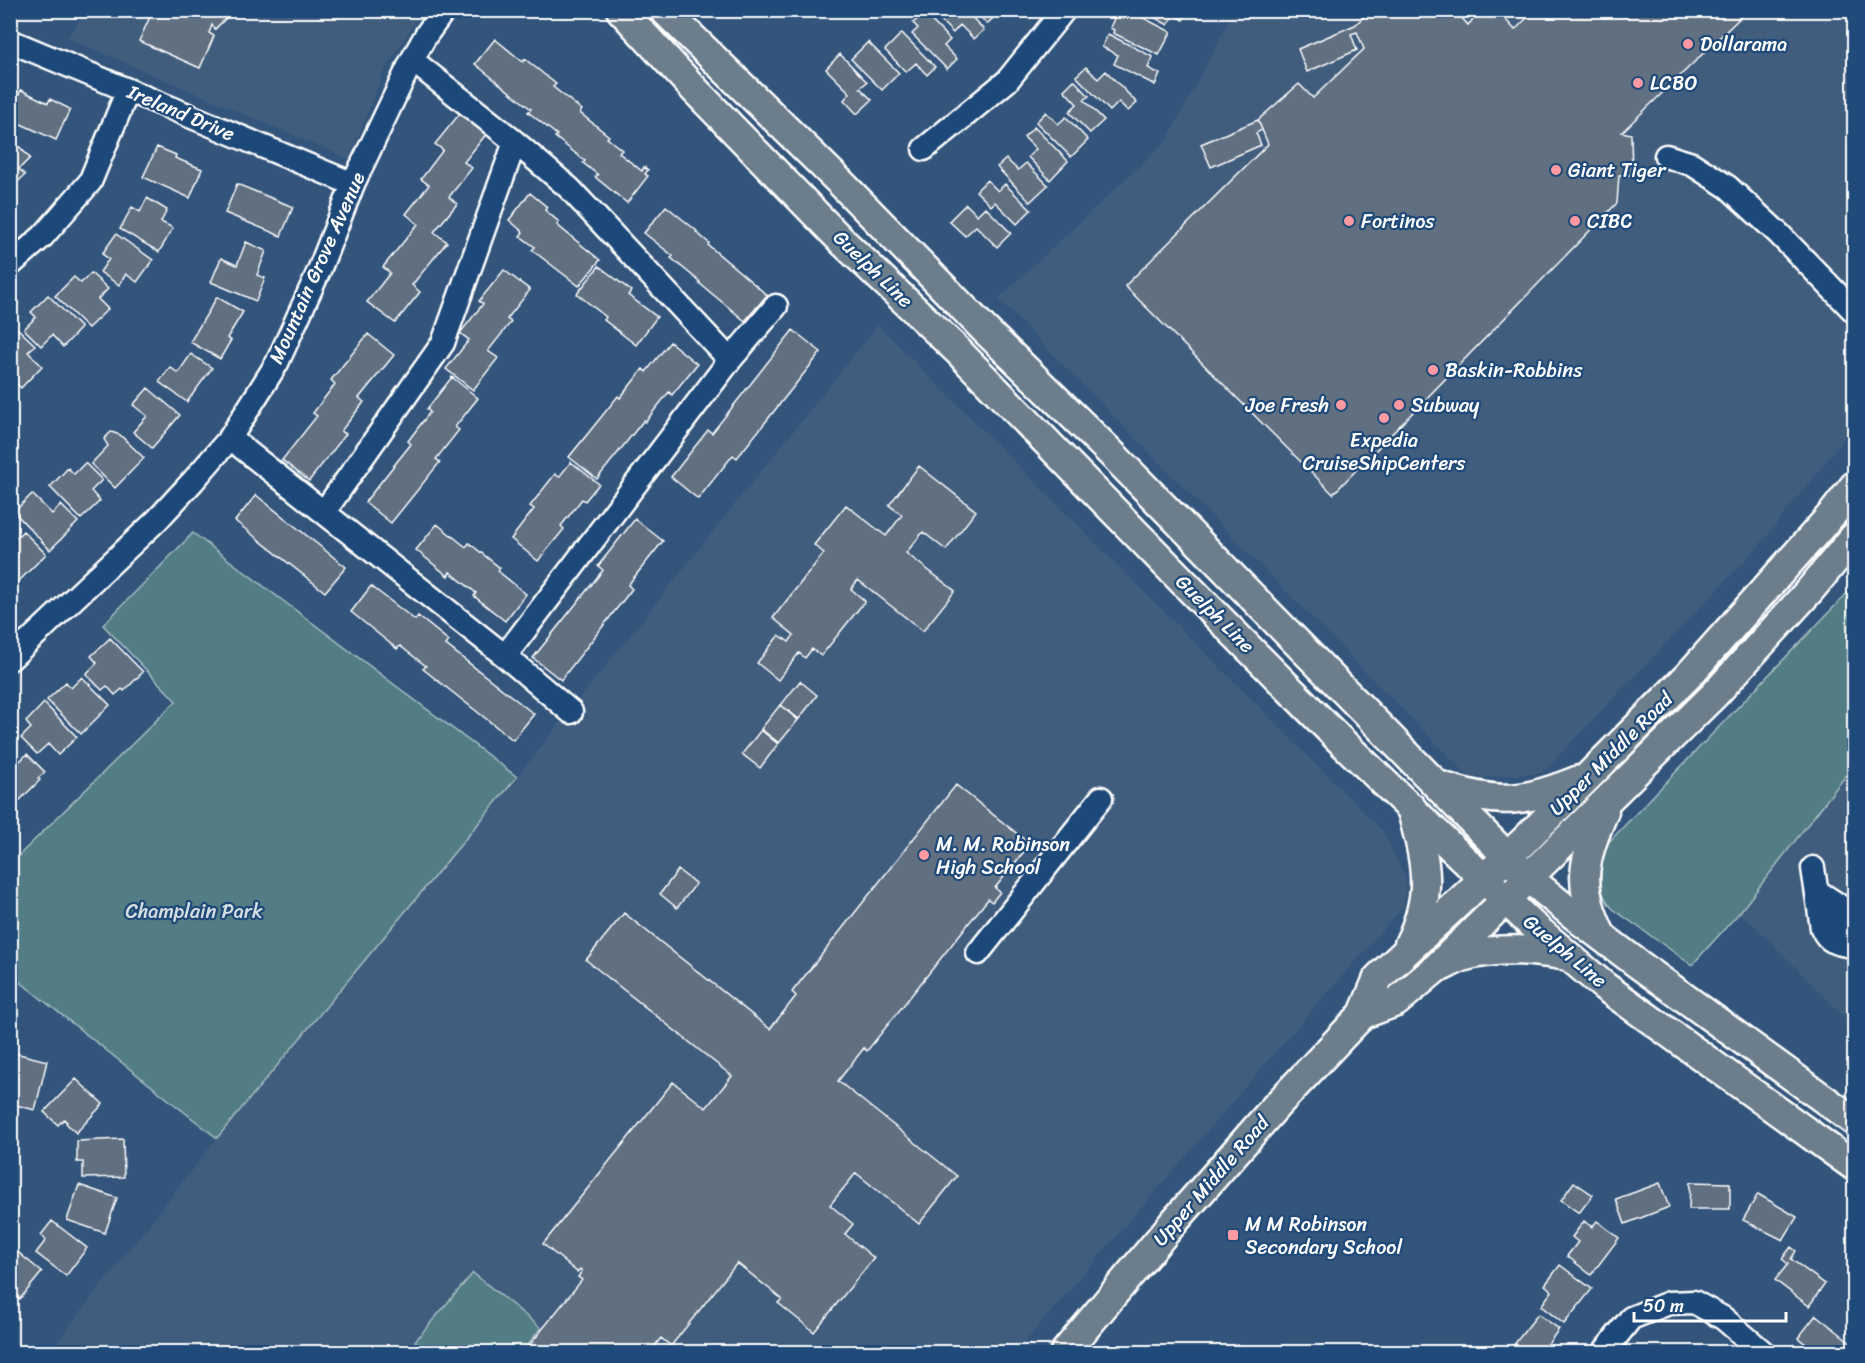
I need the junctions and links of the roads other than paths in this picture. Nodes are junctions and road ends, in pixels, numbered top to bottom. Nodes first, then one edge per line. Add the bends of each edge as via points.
1 (444, 10) edge
2 (621, 10) edge
3 (664, 10) edge
4 (1064, 10) edge
5 (10, 41) edge
6 (412, 60) junction
7 (128, 90) junction
8 (515, 142) junction
9 (924, 149) dead end
10 (1666, 156) dead end
11 (352, 184) junction
12 (10, 266) edge
13 (941, 284) junction
14 (776, 306) dead end
15 (915, 311) junction
16 (1854, 311) edge
17 (730, 360) junction
18 (230, 438) junction
19 (1854, 486) edge
20 (324, 512) junction
21 (1854, 537) edge
22 (505, 656) junction
23 (10, 659) edge
24 (571, 712) dead end
25 (1587, 777) junction
26 (1440, 786) junction
27 (1610, 796) junction
28 (1101, 798) dead end
29 (1411, 807) junction
30 (1507, 856) junction
31 (1813, 868) dead end
32 (1527, 877) junction
33 (1484, 878) junction
34 (1505, 900) junction
35 (1601, 935) junction
36 (1853, 945) edge
37 (978, 952) dead end
38 (1406, 952) junction
39 (1567, 956) junction
40 (1435, 969) junction
41 (1363, 1014) junction
42 (1854, 1121) edge
43 (1854, 1166) edge
44 (1065, 1353) edge
45 (1604, 1353) edge
46 (1762, 1353) edge

1 - 6 street, Mountain Grove Avenue
2 - 15 main road, Guelph Line
3 - 13 main road, Guelph Line
4 - 9 street via 1007,81
5 - 7 street, Ireland Drive
6 - 8 street
6 - 11 street, Mountain Grove Avenue
7 - 11 street, Ireland Drive
7 - 12 street via 90,182 43,236
8 - 17 street via 569,188
8 - 20 street via 443,343
10 - 16 street via 1692,164 1728,187
11 - 18 street, Mountain Grove Avenue via 318,273 277,363
13 - 15 main road
13 - 26 main road, Guelph Line
14 - 17 street
15 - 29 main road, Guelph Line
17 - 22 street
18 - 20 street
18 - 23 street, Mountain Grove Avenue via 157,520
19 - 25 main road, Upper Middle Road via 1688,676
20 - 22 street
21 - 27 main road, Upper Middle Road via 1714,695
22 - 24 street
25 - 26 main road via 1514,800 1472,796
25 - 30 main road, Upper Middle Road
26 - 30 main road, Guelph Line
27 - 32 main road, Upper Middle Road
27 - 35 main road via 1590,843 1585,866 1587,895
28 - 37 street
29 - 33 main road, Guelph Line
29 - 38 main road via 1426,882 1421,913
30 - 32 main road, Guelph Line
30 - 33 main road, Upper Middle Road
31 - 36 street via 1826,936 1836,944
32 - 34 main road, Upper Middle Road
32 - 35 main road, Guelph Line
33 - 34 main road, Guelph Line
33 - 38 main road, Upper Middle Road
34 - 39 main road, Guelph Line
34 - 40 main road, Upper Middle Road
35 - 42 main road, Guelph Line
38 - 41 main road, Upper Middle Road via 1378,978
39 - 40 main road via 1517,949 1496,951 1467,955
39 - 43 main road, Guelph Line
40 - 41 main road, Upper Middle Road via 1396,1002
41 - 44 main road, Upper Middle Road via 1173,1222
45 - 46 street via 1631,1318 1669,1303 1694,1302 1723,1318

